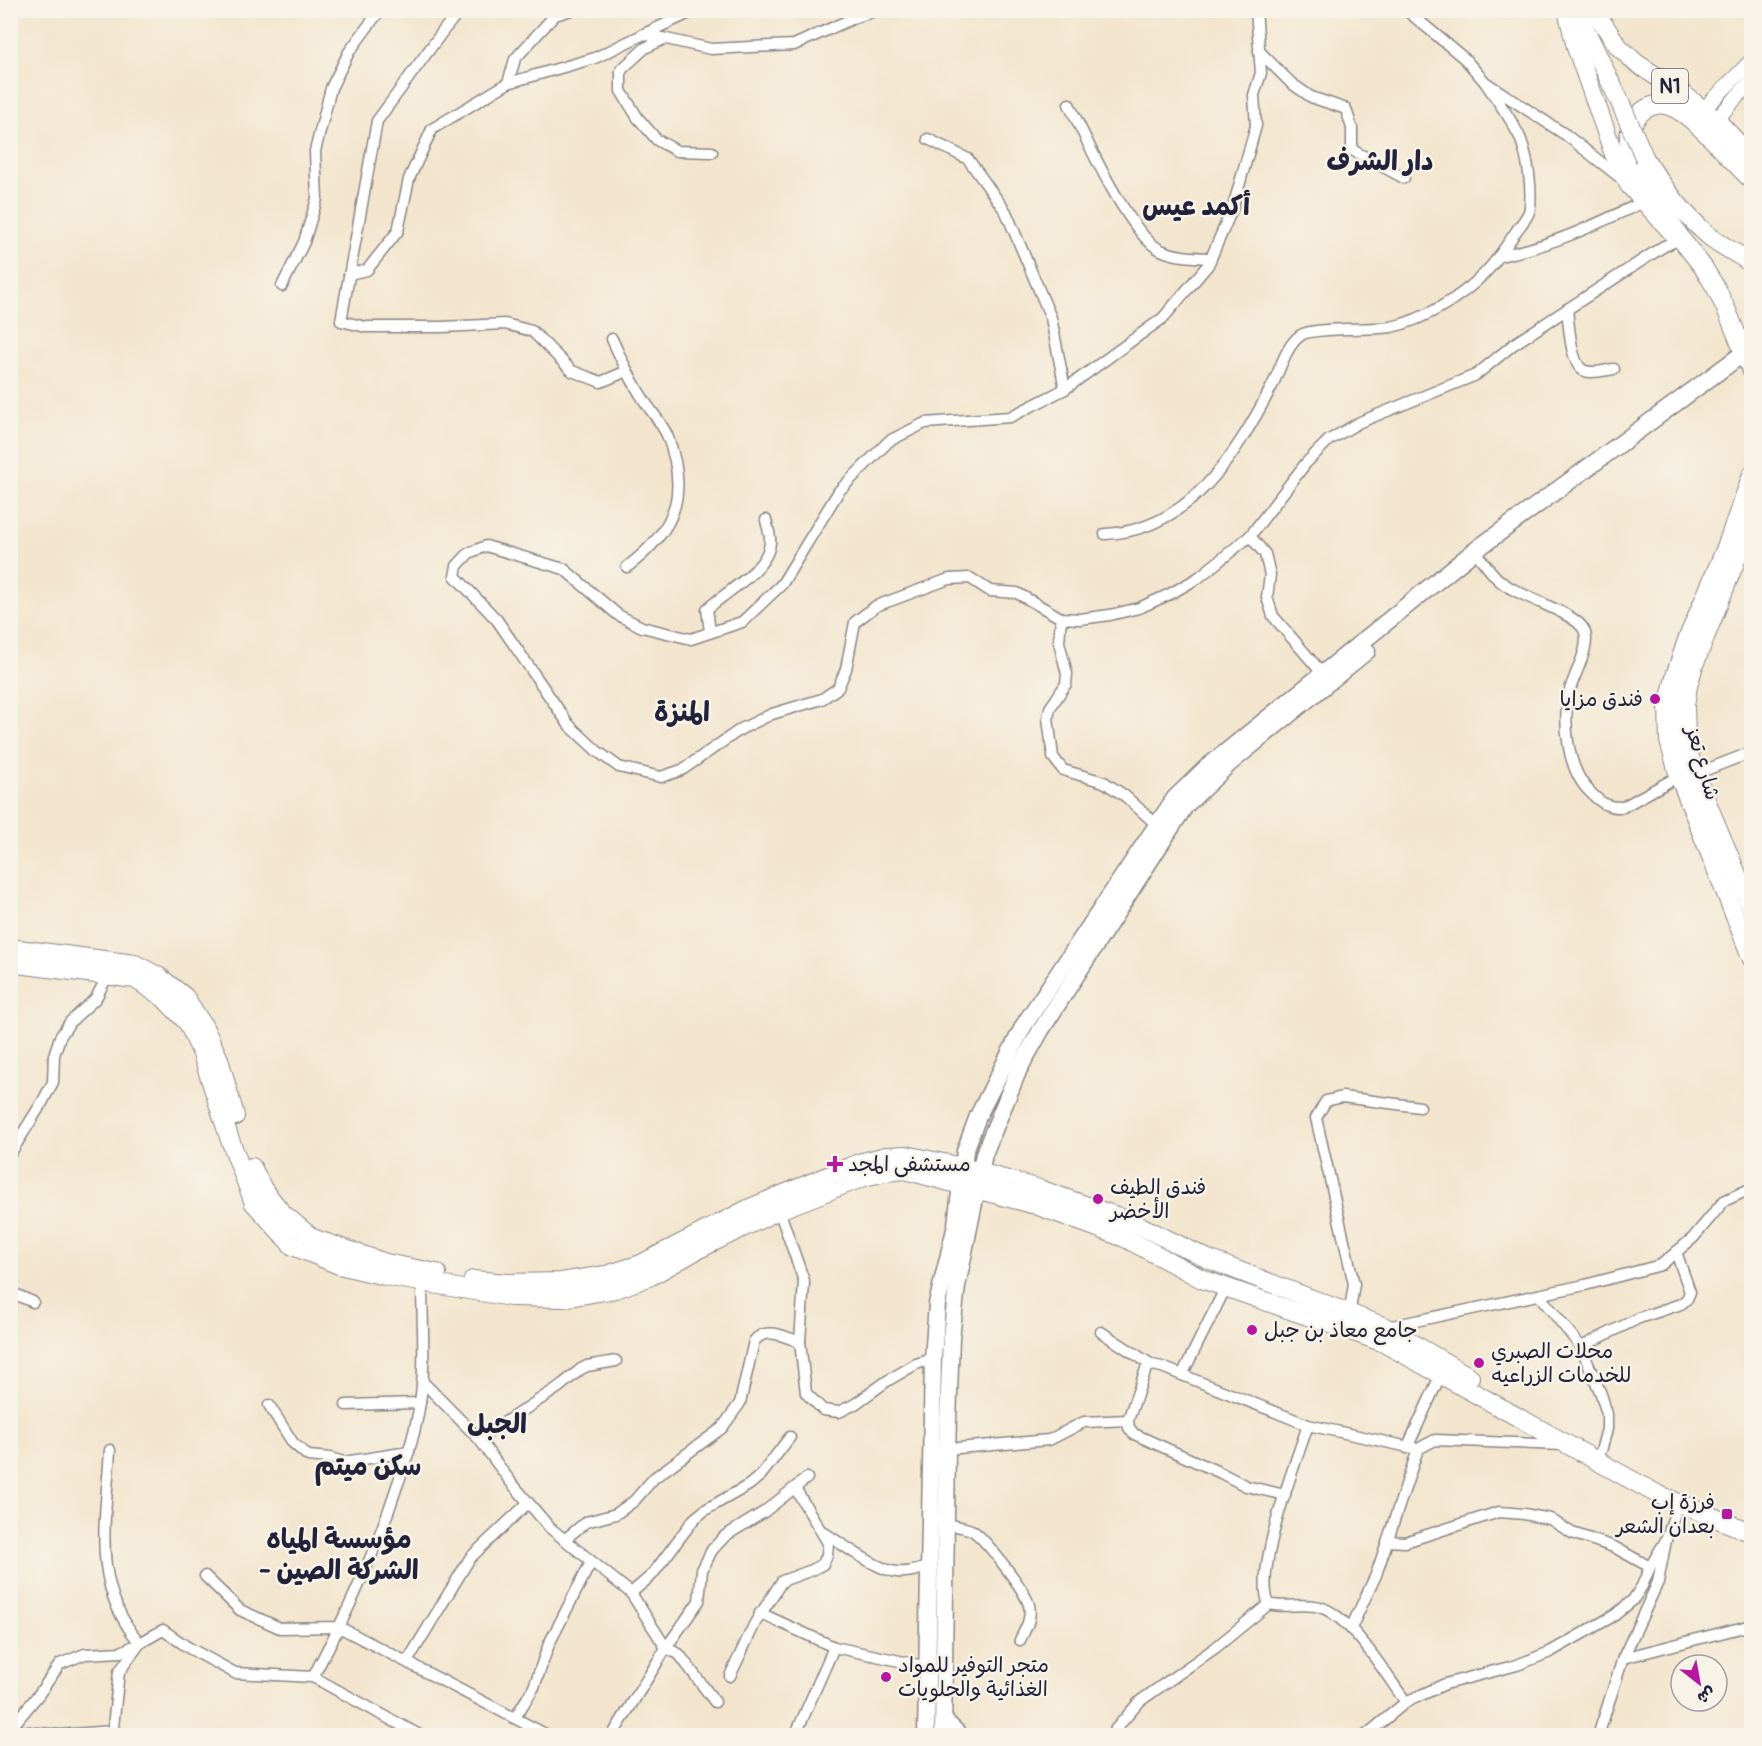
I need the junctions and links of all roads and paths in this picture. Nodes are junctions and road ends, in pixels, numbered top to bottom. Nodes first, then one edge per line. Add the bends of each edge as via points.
1 (380, 10) edge
2 (460, 10) edge
3 (572, 10) edge
4 (696, 10) edge
5 (878, 10) edge
6 (1256, 10) edge
7 (1406, 10) edge
8 (1567, 10) edge
9 (1576, 10) edge
10 (1594, 10) edge
11 (644, 34) junction
12 (664, 39) junction
13 (1259, 51) junction
14 (1752, 60) edge
15 (1752, 80) edge
16 (1485, 82) junction
17 (508, 83) junction
18 (1069, 104) dead end
19 (1710, 115) junction
20 (928, 139) dead end
21 (712, 152) dead end
22 (1752, 158) edge
23 (1404, 178) dead end
24 (1752, 180) edge
25 (1629, 184) junction
26 (1643, 202) junction
27 (1681, 239) junction
28 (1499, 256) junction
29 (1211, 258) junction
30 (1752, 264) edge
31 (349, 274) junction
32 (282, 286) dead end
33 (1567, 309) junction
34 (612, 339) dead end
35 (1749, 358) edge
36 (1614, 369) dead end
37 (627, 371) junction
38 (1065, 389) junction
39 (1752, 475) edge
40 (766, 520) dead end
41 (1752, 520) edge
42 (1105, 534) dead end
43 (1250, 536) junction
44 (1745, 557) edge
45 (1481, 559) junction
46 (627, 567) dead end
47 (1061, 618) junction
48 (710, 632) junction
49 (1322, 672) junction
50 (1750, 755) edge
51 (1687, 775) junction
52 (1157, 825) junction
53 (1752, 910) edge
54 (1097, 929) junction
55 (17, 956) edge
56 (1752, 959) edge
57 (108, 975) junction
58 (1420, 1107) dead end
59 (10, 1154) edge
60 (970, 1178) junction
61 (1752, 1188) edge
62 (779, 1210) junction
63 (1676, 1252) junction
64 (423, 1283) junction
65 (1226, 1287) junction
66 (10, 1292) edge
67 (1539, 1294) junction
68 (33, 1302) dead end
69 (1348, 1321) junction
70 (1385, 1327) junction
71 (1101, 1332) dead end
72 (934, 1336) junction
73 (951, 1338) junction
74 (800, 1342) junction
75 (1581, 1347) junction
76 (933, 1359) junction
77 (616, 1360) dead end
78 (1152, 1365) junction
79 (1441, 1374) junction
80 (1182, 1375) junction
81 (422, 1381) junction
82 (420, 1403) junction
83 (269, 1405) dead end
84 (346, 1405) dead end
85 (1128, 1420) junction
86 (1308, 1425) junction
87 (790, 1437) dead end
88 (479, 1438) junction
89 (1570, 1445) junction
90 (1407, 1448) junction
91 (947, 1449) junction
92 (1419, 1449) junction
93 (110, 1450) dead end
94 (1601, 1451) junction
95 (409, 1452) junction
96 (807, 1478) dead end
97 (795, 1488) junction
98 (1285, 1495) junction
99 (528, 1503) junction
100 (1678, 1504) junction
101 (946, 1524) junction
102 (818, 1528) junction
103 (1752, 1533) edge
104 (564, 1540) junction
105 (1666, 1540) junction
106 (1388, 1541) junction
107 (591, 1562) junction
108 (929, 1566) junction
109 (1650, 1567) junction
110 (205, 1576) dead end
111 (631, 1593) junction
112 (1269, 1604) junction
113 (760, 1613) junction
114 (1752, 1625) edge
115 (339, 1627) junction
116 (1351, 1628) junction
117 (1020, 1640) dead end
118 (140, 1643) junction
119 (834, 1647) junction
120 (666, 1648) junction
121 (1623, 1658) junction
122 (407, 1662) junction
123 (928, 1667) junction
124 (730, 1676) dead end
125 (313, 1677) junction
126 (715, 1702) dead end
127 (1406, 1702) junction
128 (515, 1718) junction
129 (10, 1729) edge
130 (936, 1730) edge
131 (1114, 1731) dead end
132 (112, 1733) edge
133 (1369, 1735) edge
134 (421, 1736) edge
135 (549, 1736) edge
136 (612, 1736) edge
137 (795, 1736) edge
138 (965, 1736) edge
139 (1598, 1736) edge

1 - 32 street via 349,51 331,88 315,151 317,199 304,242
2 - 31 street via 377,121
3 - 17 street via 555,15 515,59
4 - 11 street
5 - 12 street via 794,45 711,49
6 - 13 street
7 - 16 street via 1465,59
8 - 25 main road via 1576,47 1616,159
9 - 30 main road, N1, bridge via 1645,159 1709,236
10 - 19 main road, N1 via 1618,46 1636,63
11 - 12 street
11 - 17 street via 595,58
12 - 21 street via 645,48 621,70 621,92 657,140 677,151
13 - 23 street via 1311,97 1346,109 1352,128 1352,150
13 - 29 street via 1260,73 1254,95 1256,126 1233,207
14 - 19 street
15 - 19 street
16 - 25 street via 1566,135
16 - 28 street via 1521,140 1529,176 1530,210
17 - 31 street via 432,129 409,179 398,231 367,270
18 - 29 street via 1104,176 1138,229 1159,250
19 - 22 main road, N1
20 - 38 street via 968,159 1006,212 1051,318
24 - 27 main road via 1684,114 1659,104 1642,111 1630,130 1630,155 1644,187
25 - 26 main road
26 - 27 main road
26 - 28 street via 1575,234
27 - 33 street
27 - 35 main road via 1716,288
28 - 42 street via 1483,275 1450,301 1420,317 1392,327 1312,330 1301,335 1239,447 1206,487 1170,515 1145,526
29 - 38 street via 1163,318
31 - 37 street via 341,321 366,327 505,324 532,331 573,371 591,379 601,382
33 - 36 street via 1576,364 1593,372
33 - 43 street via 1476,375 1360,422 1329,440 1306,463
34 - 37 street
35 - 45 main road
35 - 49 main road via 1473,552
37 - 46 street via 666,434 680,483 671,520 648,551
38 - 48 street via 1010,417 925,423 889,441 839,491 782,584 742,622
39 - 51 main road, شارع تعز via 1688,640 1668,706 1669,741
40 - 48 street via 771,541 763,560 707,609
41 - 44 main road, شارع تعز
43 - 47 street via 1198,578 1138,608 1080,619
43 - 49 street via 1265,554 1270,575 1267,597 1273,616
44 - 51 main road, شارع تعز via 1688,686
45 - 51 street via 1499,581 1577,620 1583,627 1587,636 1570,690 1565,722 1573,764 1584,787 1601,803 1623,807
45 - 54 main road via 1230,763 1185,806
47 - 48 street via 1017,593 990,591 970,578 948,579 910,592 876,606 855,622 846,669 838,688 822,699 772,714 741,729 682,770 661,777 619,767 569,725 497,620 455,576 457,566 469,553 486,546 564,569 618,615 642,627 691,639
47 - 52 street via 1059,642 1067,674 1066,684 1048,718 1053,757 1063,770 1104,782
49 - 52 main road via 1205,769 1175,798
50 - 51 street
51 - 53 main road, شارع تعز
51 - 56 main road, شارع تعز
52 - 54 main road
54 - 60 main road via 1024,1025 978,1116 965,1151
55 - 57 main road
55 - 60 main road via 135,964 159,976 185,997 219,1059 246,1153 263,1189 282,1213 312,1238 386,1263 464,1279 561,1282 640,1264 750,1208 859,1163 886,1156 906,1155
57 - 59 street via 96,998 60,1037 52,1082
57 - 64 main road via 135,979 164,998 188,1023 254,1203 293,1246 339,1265
58 - 69 street via 1342,1097 1326,1101 1316,1118 1354,1284
60 - 62 main road via 905,1170 885,1172
60 - 65 main road via 1125,1238 1202,1279
60 - 69 main road via 1039,1189 1130,1221
60 - 72 main road via 938,1304
60 - 73 main road
61 - 63 street via 1724,1201
62 - 64 main road via 651,1276 616,1289 564,1298 511,1297
62 - 74 street via 804,1281
63 - 67 street via 1661,1265
63 - 75 street via 1689,1292 1687,1299
64 - 81 street
65 - 69 main road
65 - 80 street
66 - 68 street
67 - 70 street
67 - 75 street
69 - 70 main road
69 - 79 main road
70 - 94 main road
71 - 78 street
72 - 73 main road
72 - 76 main road
73 - 91 main road
74 - 76 street via 807,1393 823,1410 839,1412 887,1380
74 - 104 street via 772,1332 759,1335 754,1341 740,1403 722,1428 654,1478 625,1508 586,1522
75 - 94 street via 1607,1414
76 - 108 main road
77 - 88 street via 581,1369
78 - 80 street
78 - 85 street via 1146,1369
79 - 89 main road
79 - 90 street
80 - 86 street
81 - 82 street
81 - 88 street
82 - 84 street
82 - 95 street
83 - 95 street via 293,1443 308,1456 344,1462
85 - 91 street via 1084,1422 1049,1440
85 - 98 street via 1134,1434 1175,1454 1246,1486
86 - 90 street
86 - 98 street
87 - 111 street via 761,1475 694,1520 652,1575
88 - 99 street
89 - 92 street via 1435,1440
89 - 100 main road
90 - 92 street
91 - 101 main road
92 - 106 street
93 - 118 street via 104,1554 110,1592 126,1627
94 - 100 main road via 1660,1484
95 - 115 street via 372,1556
96 - 97 street
97 - 102 street
97 - 120 street via 725,1536 712,1550 702,1570 699,1601
98 - 112 street via 1267,1552
99 - 104 street
99 - 122 street via 470,1558
100 - 103 main road
100 - 105 street
101 - 117 street via 972,1531 1024,1594 1029,1621
101 - 130 main road
102 - 108 street via 856,1554 894,1572 913,1572
102 - 113 street via 828,1543 823,1564 782,1581
104 - 107 street
105 - 109 street
105 - 121 street via 1658,1581
106 - 109 street via 1405,1542 1499,1512 1524,1514 1550,1520
106 - 116 street
107 - 111 street
107 - 128 street via 549,1644 534,1687
108 - 123 main road
109 - 127 street via 1633,1600 1615,1615 1550,1652 1445,1684
110 - 115 street via 240,1610 280,1628
111 - 120 street
112 - 116 street via 1317,1606 1332,1612
112 - 131 street via 1140,1701
113 - 119 street
113 - 124 street
114 - 121 street
115 - 122 street
115 - 125 street
116 - 127 street
118 - 125 street via 163,1630 235,1674
118 - 129 street via 121,1652 86,1654 60,1664
118 - 132 street via 119,1672
119 - 123 street
119 - 137 street
120 - 126 street via 679,1654
120 - 136 street
121 - 139 street
122 - 128 street
123 - 130 main road
125 - 134 street
127 - 133 street
128 - 135 street
129 - 132 street via 60,1735
130 - 138 street

